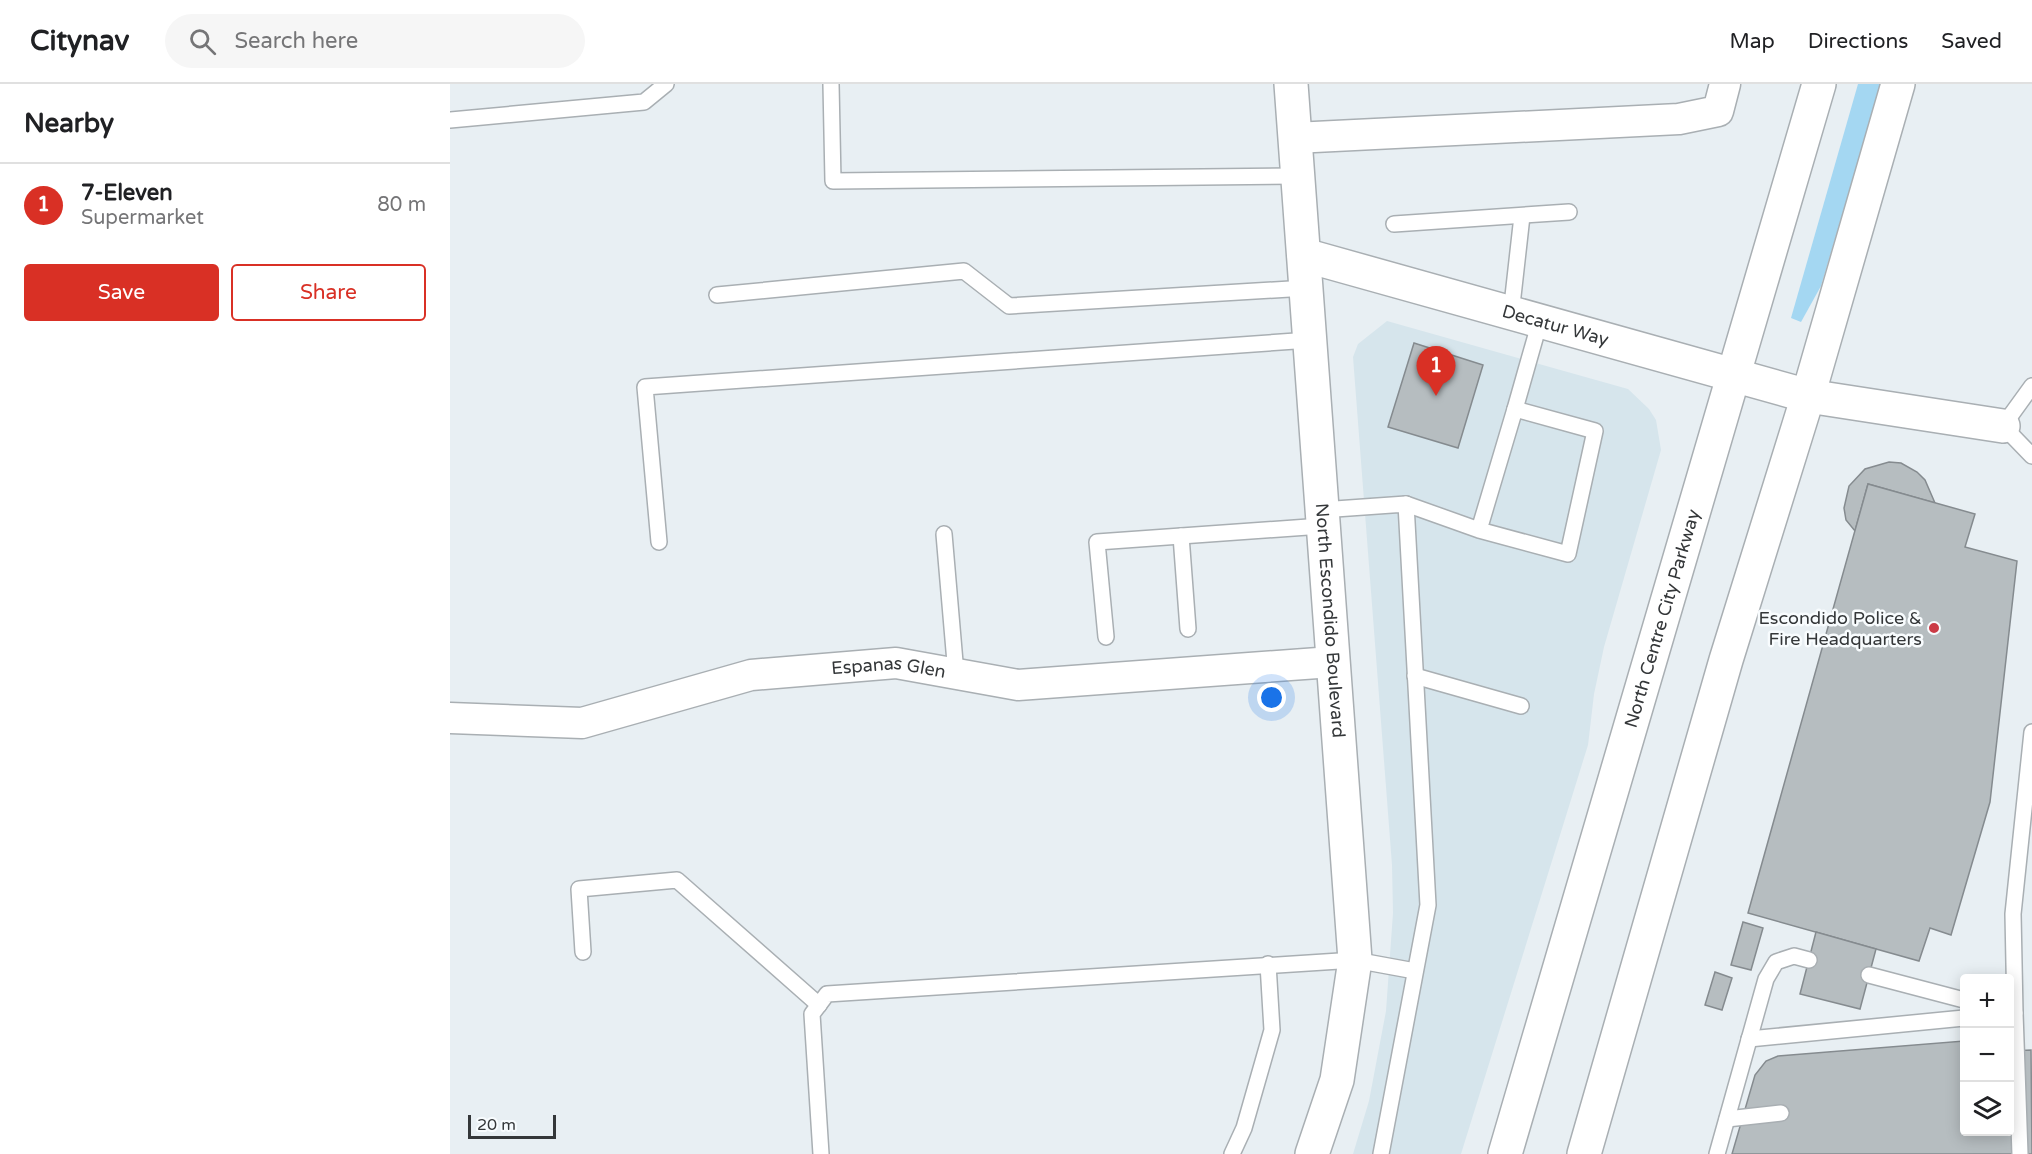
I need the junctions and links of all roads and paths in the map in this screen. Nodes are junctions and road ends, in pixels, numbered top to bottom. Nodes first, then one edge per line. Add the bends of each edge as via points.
1 (666, 84) edge
2 (831, 84) edge
3 (1291, 84) edge
4 (1725, 84) edge
5 (1819, 84) edge
6 (1898, 84) edge
7 (450, 120) edge
8 (1294, 138) junction
9 (1297, 176) junction
10 (1569, 212) dead end
11 (1522, 216) junction
12 (1394, 224) dead end
13 (1304, 255) junction
14 (1306, 288) junction
15 (717, 295) dead end
16 (1526, 317) junction
17 (1310, 340) junction
18 (1734, 376) junction
19 (2032, 386) edge
20 (1808, 396) junction
21 (1515, 409) junction
22 (2004, 426) junction
23 (2032, 456) edge
24 (1406, 504) junction
25 (1321, 518) junction
26 (1479, 530) junction
27 (944, 534) dead end
28 (1181, 536) junction
29 (659, 542) dead end
30 (1188, 629) dead end
31 (1106, 637) dead end
32 (1332, 663) junction
33 (956, 674) junction
34 (1415, 676) junction
35 (1521, 706) dead end
36 (450, 718) edge
37 (2032, 732) edge
38 (583, 951) dead end
39 (1355, 960) junction
40 (1809, 960) dead end
41 (1268, 964) junction
42 (1415, 971) junction
43 (2012, 974) edge
44 (1869, 975) dead end
45 (1960, 999) edge
46 (819, 1005) junction
47 (1960, 1018) edge
48 (2013, 1028) edge
49 (1749, 1039) junction
50 (1781, 1113) dead end
51 (1727, 1119) junction
52 (821, 1154) edge
53 (1232, 1154) edge
54 (1312, 1154) edge
55 (1381, 1154) edge
56 (1505, 1154) edge
57 (1584, 1154) edge
58 (1717, 1154) edge
59 (2020, 1154) edge

1 - 7 lane via 644,102
2 - 9 lane via 833,181
3 - 8 main road, North Escondido Boulevard
4 - 8 street via 1718,111 1679,119
5 - 18 main road, North Centre City Parkway
6 - 20 main road
8 - 9 main road, North Escondido Boulevard
9 - 13 main road, North Escondido Boulevard
10 - 11 lane
11 - 12 lane
11 - 16 lane
13 - 14 main road, North Escondido Boulevard
13 - 16 main road, Decatur Way
14 - 15 lane via 1009,306 964,271
14 - 17 main road, North Escondido Boulevard
16 - 18 main road, Decatur Way
16 - 21 lane
17 - 25 main road, North Escondido Boulevard
17 - 29 lane via 645,387
18 - 20 main road, Decatur Way
18 - 56 main road, North Centre City Parkway
19 - 22 lane
20 - 22 main road, Decatur Way
20 - 57 main road via 1726,660
21 - 26 lane
21 - 26 lane via 1595,431 1568,554
22 - 23 lane
24 - 25 lane
24 - 26 lane
24 - 34 lane
25 - 28 lane
25 - 32 main road, North Escondido Boulevard
27 - 33 lane
28 - 30 lane
28 - 31 lane via 1096,542
32 - 33 street, Espanas Glen via 1018,685
32 - 39 main road, North Escondido Boulevard
33 - 36 street, Espanas Glen via 896,663 751,675 582,723
34 - 35 lane
34 - 42 lane via 1428,905
37 - 43 lane via 2013,914
38 - 46 lane via 579,889 677,880
39 - 41 lane
39 - 42 lane
39 - 54 main road, North Escondido Boulevard via 1337,1080
40 - 49 lane via 1794,956 1776,962 1766,979
41 - 46 lane via 827,994
41 - 53 lane via 1272,1030 1244,1128
42 - 55 lane
44 - 45 lane
46 - 52 lane via 812,1014
47 - 49 lane
48 - 59 lane
49 - 51 lane
50 - 51 lane
51 - 58 lane

